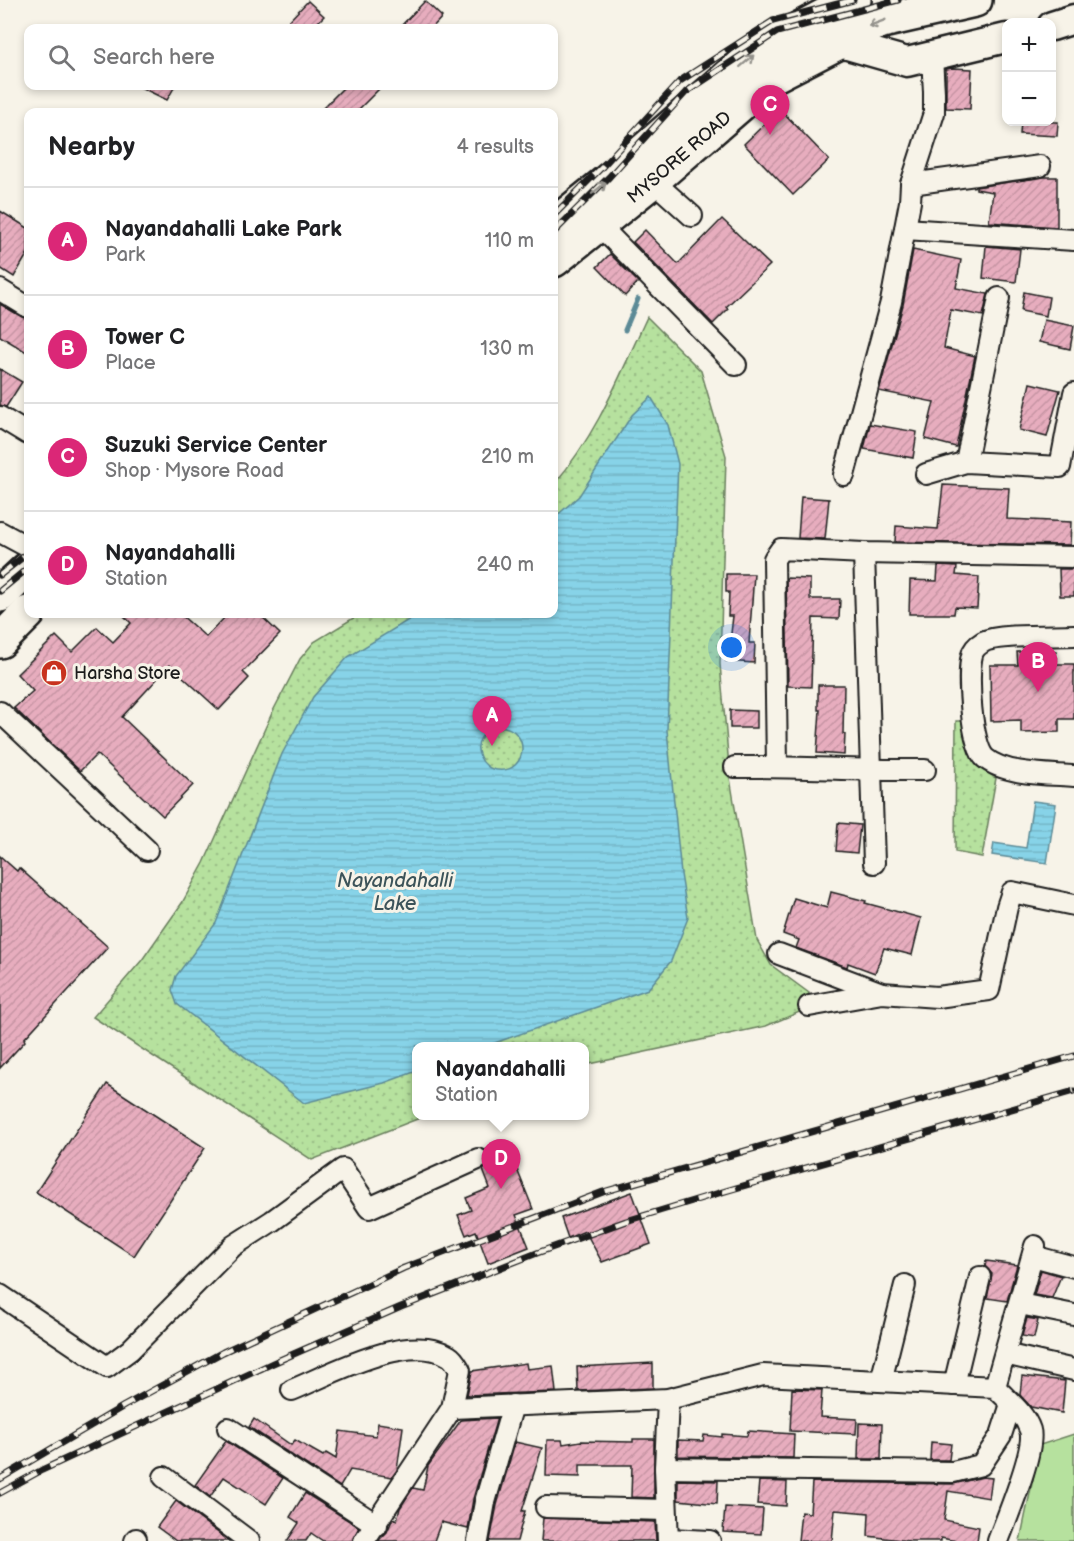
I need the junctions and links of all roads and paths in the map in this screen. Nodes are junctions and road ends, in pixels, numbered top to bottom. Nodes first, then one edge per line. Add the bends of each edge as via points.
1 (854, 0) edge
2 (975, 0) edge
3 (811, 14) edge
4 (1074, 19) edge
5 (1056, 25) edge
6 (1002, 39) edge
7 (837, 42) junction
8 (932, 57) junction
9 (1040, 166) dead end
10 (652, 181) junction
11 (911, 184) junction
12 (692, 216) dead end
13 (558, 222) edge
14 (598, 224) junction
15 (905, 229) junction
16 (1074, 240) edge
17 (558, 257) edge
18 (0, 290) edge
19 (999, 298) dead end
20 (24, 305) edge
21 (736, 365) dead end
22 (1074, 393) edge
23 (0, 417) edge
24 (24, 432) edge
25 (966, 462) junction
26 (1067, 467) edge
27 (926, 474) dead end
28 (844, 475) dead end
29 (0, 531) edge
30 (24, 545) edge
31 (864, 553) junction
32 (1074, 557) edge
33 (24, 573) edge
34 (0, 595) edge
35 (24, 618) edge
36 (1074, 635) edge
37 (0, 640) edge
38 (0, 712) edge
39 (777, 766) junction
40 (735, 767) dead end
41 (925, 770) dead end
42 (870, 771) junction
43 (1074, 776) edge
44 (147, 850) dead end
45 (874, 862) dead end
46 (1074, 905) edge
47 (779, 954) dead end
48 (882, 993) junction
49 (809, 1006) dead end
50 (478, 1159) dead end
51 (1074, 1267) edge
52 (980, 1277) dead end
53 (905, 1285) dead end
54 (0, 1295) edge
55 (1020, 1304) junction
56 (1074, 1315) edge
57 (1005, 1354) junction
58 (1074, 1370) edge
59 (881, 1381) junction
60 (954, 1385) junction
61 (995, 1387) junction
62 (292, 1390) dead end
63 (668, 1399) junction
64 (1011, 1404) junction
65 (513, 1405) junction
66 (452, 1408) junction
67 (228, 1428) dead end
68 (665, 1468) junction
69 (164, 1477) dead end
70 (546, 1507) dead end
71 (666, 1510) junction
72 (376, 1525) junction
73 (668, 1540) edge
74 (249, 1541) edge
75 (364, 1541) edge
76 (478, 1541) edge
77 (710, 1541) edge
78 (998, 1541) edge

1 - 3 highway, MYSORE ROAD
2 -> 7 highway, MYSORE ROAD via 878,22
13 -> 3 highway, MYSORE ROAD via 758,51
4 - 5 street
6 - 8 street
7 - 8 street via 907,62
7 - 10 highway, MYSORE ROAD via 773,76
8 - 11 street via 933,113
9 - 11 street
10 - 12 street
10 - 14 highway, MYSORE ROAD
11 - 15 street
14 - 17 highway, MYSORE ROAD
14 - 21 street
15 - 16 street
15 - 28 street via 891,302
18 - 20 street
19 - 25 street
22 - 26 street
23 - 24 street
25 - 26 street
25 - 27 street
29 - 30 street
31 - 32 street
31 - 39 street via 781,549 774,559
31 - 42 street
33 - 34 highway
35 - 37 highway
36 - 43 street via 991,639 978,646 971,657 971,719 984,757 994,763 1016,771
38 - 44 street
39 - 40 street
39 - 42 street
41 - 42 street
42 - 45 street
46 - 48 street via 1012,892 989,990 937,997
47 - 48 street
48 - 49 street
50 - 54 street via 369,1208 343,1169 233,1246 130,1350 107,1368
51 - 55 street via 1034,1251
52 - 60 street
53 - 59 street
55 - 56 street
55 - 57 street
57 - 58 street
57 - 61 street
59 - 60 street
59 - 63 street via 763,1375
60 - 61 street
61 - 64 street
62 - 66 street via 377,1354 410,1349 438,1351 452,1357 460,1370
63 - 65 street
63 - 68 street
64 - 68 street via 1001,1435 981,1465 953,1472
64 - 78 street via 1017,1407 1031,1431 1027,1463
65 - 66 street
65 - 76 street
66 - 72 street
67 - 72 street
68 - 71 street
69 - 74 street
70 - 71 street
71 - 73 street
72 - 75 street
73 - 77 street

